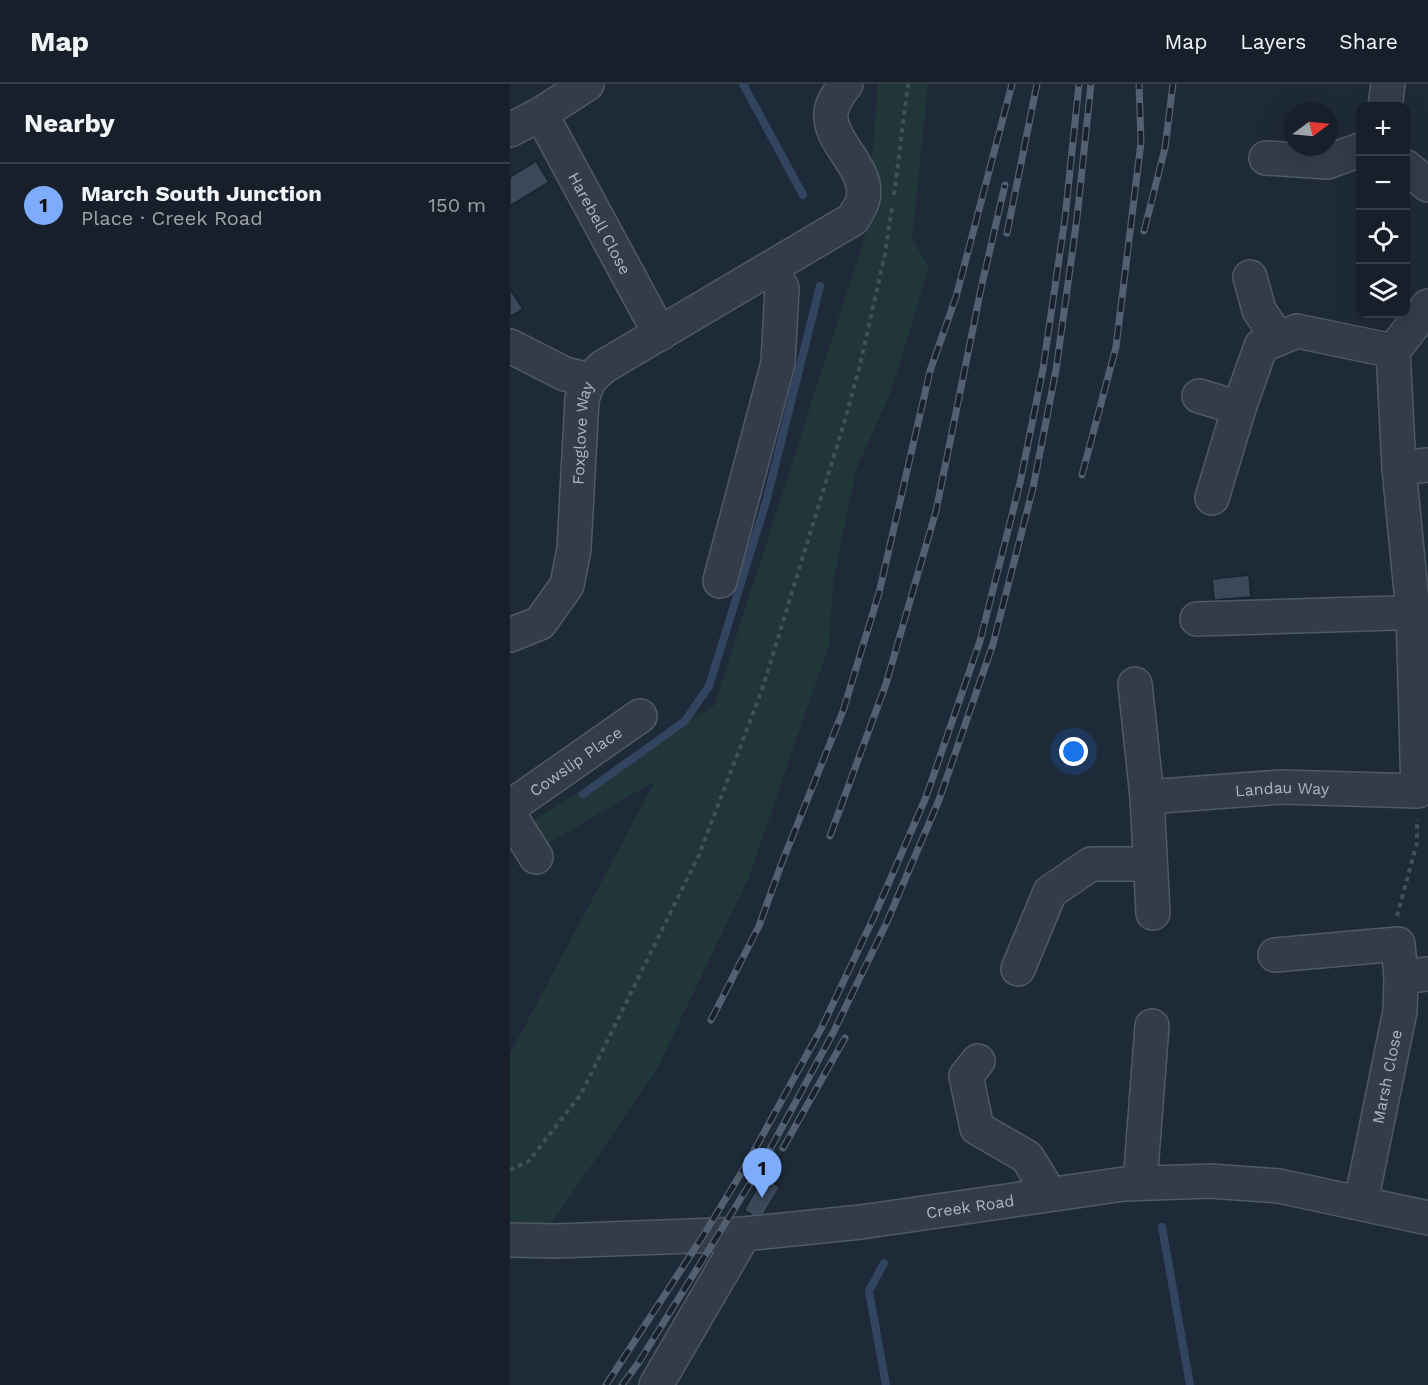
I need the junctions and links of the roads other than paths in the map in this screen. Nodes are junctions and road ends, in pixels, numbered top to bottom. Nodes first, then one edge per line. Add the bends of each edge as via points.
1 (587, 84) edge
2 (846, 84) edge
3 (1388, 84) edge
4 (1386, 102) edge
5 (541, 114) junction
6 (510, 130) edge
7 (1356, 151) edge
8 (1266, 158) dead end
9 (1410, 170) edge
10 (1428, 185) edge
11 (771, 269) junction
12 (1250, 277) dead end
13 (1428, 306) edge
14 (660, 334) junction
15 (1278, 339) junction
16 (510, 346) edge
17 (1393, 351) junction
18 (589, 380) junction
19 (1199, 396) dead end
20 (1239, 408) junction
21 (1414, 466) edge
22 (1212, 498) dead end
23 (720, 580) dead end
24 (1421, 612) edge
25 (1197, 619) dead end
26 (510, 635) edge
27 (1135, 684) dead end
28 (640, 716) dead end
29 (1423, 791) edge
30 (1147, 797) junction
31 (510, 807) edge
32 (510, 816) edge
33 (536, 857) dead end
34 (1150, 864) junction
35 (1153, 913) dead end
36 (1275, 955) dead end
37 (1018, 969) dead end
38 (1415, 975) edge
39 (1152, 1026) dead end
40 (978, 1061) dead end
41 (1140, 1183) junction
42 (1049, 1193) junction
43 (1361, 1202) junction
44 (1428, 1218) edge
45 (744, 1234) junction
46 (510, 1240) edge
47 (656, 1385) edge

1 - 5 street
2 - 11 street, Foxglove Way via 831,113 835,131 862,180 863,199 853,219
3 - 4 street
5 - 6 street
5 - 14 street, Harebell Close
7 - 8 street via 1327,162
9 - 10 street
11 - 14 street, Foxglove Way
11 - 23 street via 782,288 778,363
12 - 15 street via 1259,310
13 - 17 street
14 - 18 street, Foxglove Way via 603,367
15 - 17 street via 1297,331
15 - 20 street via 1261,346
16 - 18 street via 565,374
17 - 21 street
18 - 26 street, Foxglove Way via 582,399 574,549 567,585 540,623
19 - 20 street
20 - 22 street
21 - 24 street
24 - 25 street
24 - 29 street
27 - 30 street
28 - 31 street, Cowslip Place
29 - 30 street, Landau Way via 1281,787
30 - 34 street
32 - 33 street
34 - 35 street
34 - 37 street via 1090,864 1050,892
36 - 38 street, Marsh Close via 1398,944
38 - 43 street, Marsh Close via 1400,1011
39 - 41 street
40 - 42 street via 966,1076 977,1128 1027,1157
41 - 42 street, Creek Road
41 - 43 street, Creek Road via 1210,1180 1279,1186
42 - 45 street, Creek Road via 861,1222
43 - 44 street, Creek Road
45 - 46 street, Creek Road
45 - 47 street

